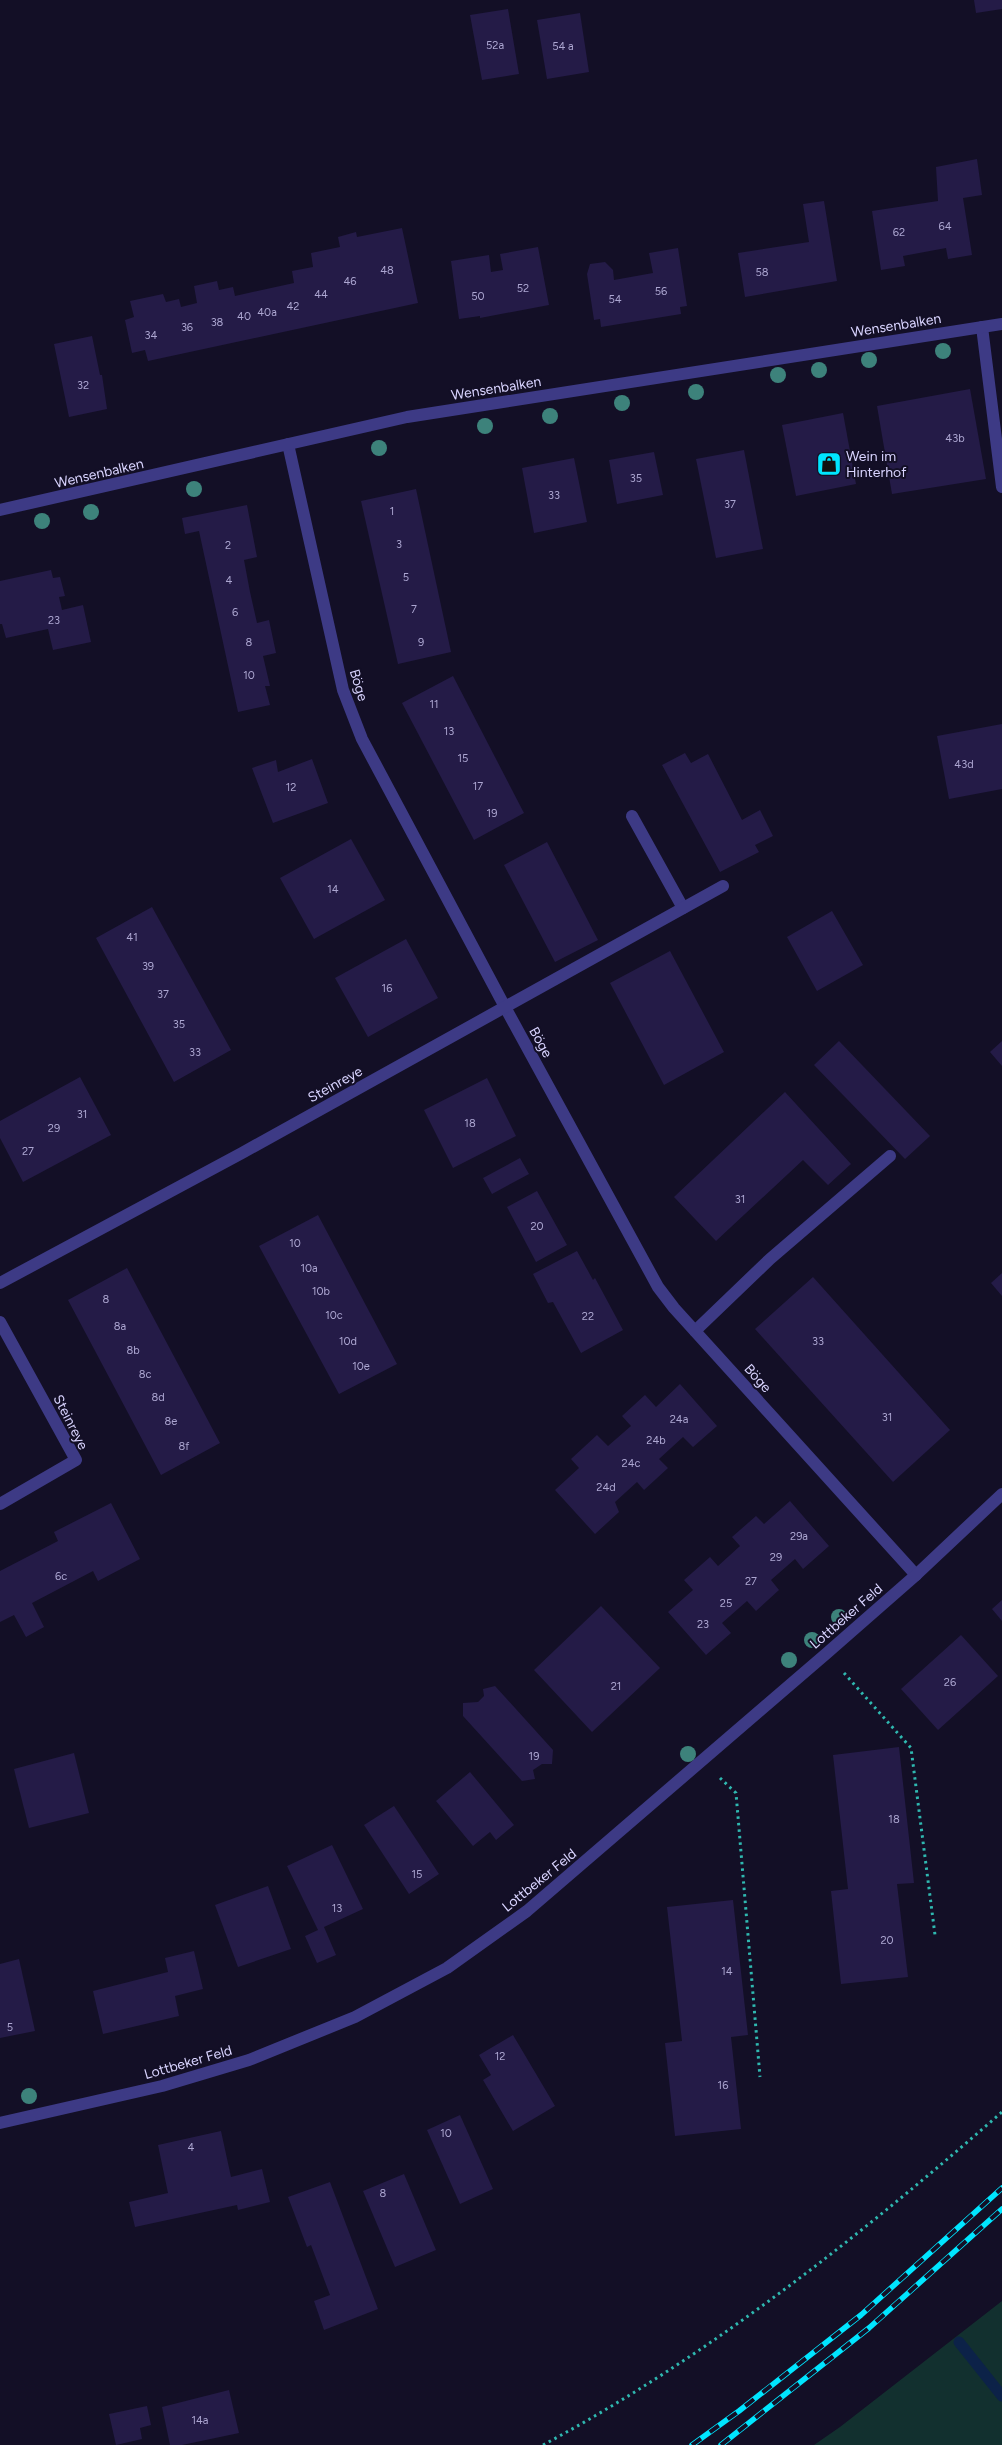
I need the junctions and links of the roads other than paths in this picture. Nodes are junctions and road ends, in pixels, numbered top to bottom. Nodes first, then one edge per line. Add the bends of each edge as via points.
1 (1002, 324) edge
2 (982, 327) junction
3 (288, 444) junction
4 (1002, 487) edge
5 (0, 510) edge
6 (632, 816) dead end
7 (723, 886) dead end
8 (683, 908) junction
9 (505, 1007) junction
10 (890, 1156) dead end
11 (0, 1283) edge
12 (0, 1322) edge
13 (696, 1331) junction
14 (1002, 1494) edge
15 (0, 1504) edge
16 (916, 1575) junction
17 (0, 2122) edge

1 - 2 street, Wensenbalken
2 - 3 street, Wensenbalken via 407,417
2 - 4 street
3 - 5 street, Wensenbalken
3 - 9 street, Böge via 342,690 362,739
6 - 8 street
7 - 8 street, Steinreye
8 - 9 street, Steinreye
9 - 11 street, Steinreye
9 - 13 street, Böge via 658,1287
10 - 13 street via 770,1259
12 - 15 street, Steinreye via 76,1460
13 - 16 street, Böge
14 - 16 street, Lottbeker Feld
16 - 17 street, Lottbeker Feld via 527,1911 448,1968 355,2017 248,2060 162,2086

